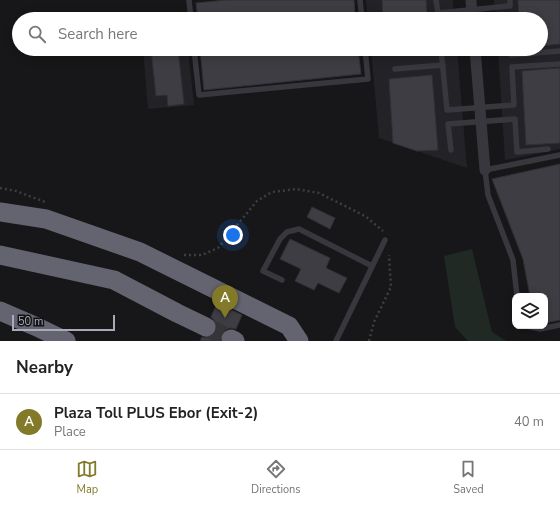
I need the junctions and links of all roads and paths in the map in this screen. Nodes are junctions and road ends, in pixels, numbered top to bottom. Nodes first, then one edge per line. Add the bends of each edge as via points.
1 (189, 0) edge
2 (360, 0) edge
3 (436, 0) edge
4 (510, 0) edge
5 (472, 10) edge
6 (190, 12) edge
7 (361, 12) edge
8 (438, 12) edge
9 (449, 12) edge
10 (560, 51) edge
11 (548, 52) edge
12 (195, 56) edge
13 (366, 56) edge
14 (442, 56) edge
15 (476, 56) edge
16 (560, 64) edge
17 (443, 65) junction
18 (395, 69) dead end
19 (480, 108) junction
20 (481, 121) junction
21 (548, 149) dead end
22 (451, 150) dead end
23 (560, 155) edge
24 (485, 170) junction
25 (0, 188) edge
26 (51, 204) dead end
27 (0, 212) edge
28 (385, 240) junction
29 (178, 254) dead end
30 (0, 255) edge
31 (372, 266) junction
32 (282, 280) dead end
33 (517, 293) edge
34 (0, 311) edge
35 (560, 325) edge
36 (206, 327) tunnel mouth
37 (548, 327) edge
38 (66, 341) edge
39 (299, 341) edge
40 (336, 341) edge
41 (369, 341) edge

1 - 6 lane
2 - 7 lane
3 - 8 lane
4 - 5 lane via 510,6
5 - 9 lane
10 - 11 lane
12 - 13 lane via 199,95 368,79
14 - 17 lane
15 - 19 street
16 - 19 lane via 512,67 514,105
17 - 18 lane
17 - 19 lane via 447,110
19 - 20 street
20 - 21 lane via 515,119 517,152
20 - 22 lane via 448,124
20 - 24 street
23 - 24 lane
24 - 33 lane via 488,195 513,260
25 - 26 path
27 - 39 highway via 46,219 140,252 289,326
28 - 29 path via 383,232 365,216 319,193 296,189 272,192 258,201 218,248 202,255
28 - 31 lane
28 - 41 path via 391,287 374,322
30 - 36 highway via 114,280 176,314
31 - 32 lane via 299,229 287,232 280,239 264,271
31 - 40 lane
34 - 38 highway
35 - 37 lane

